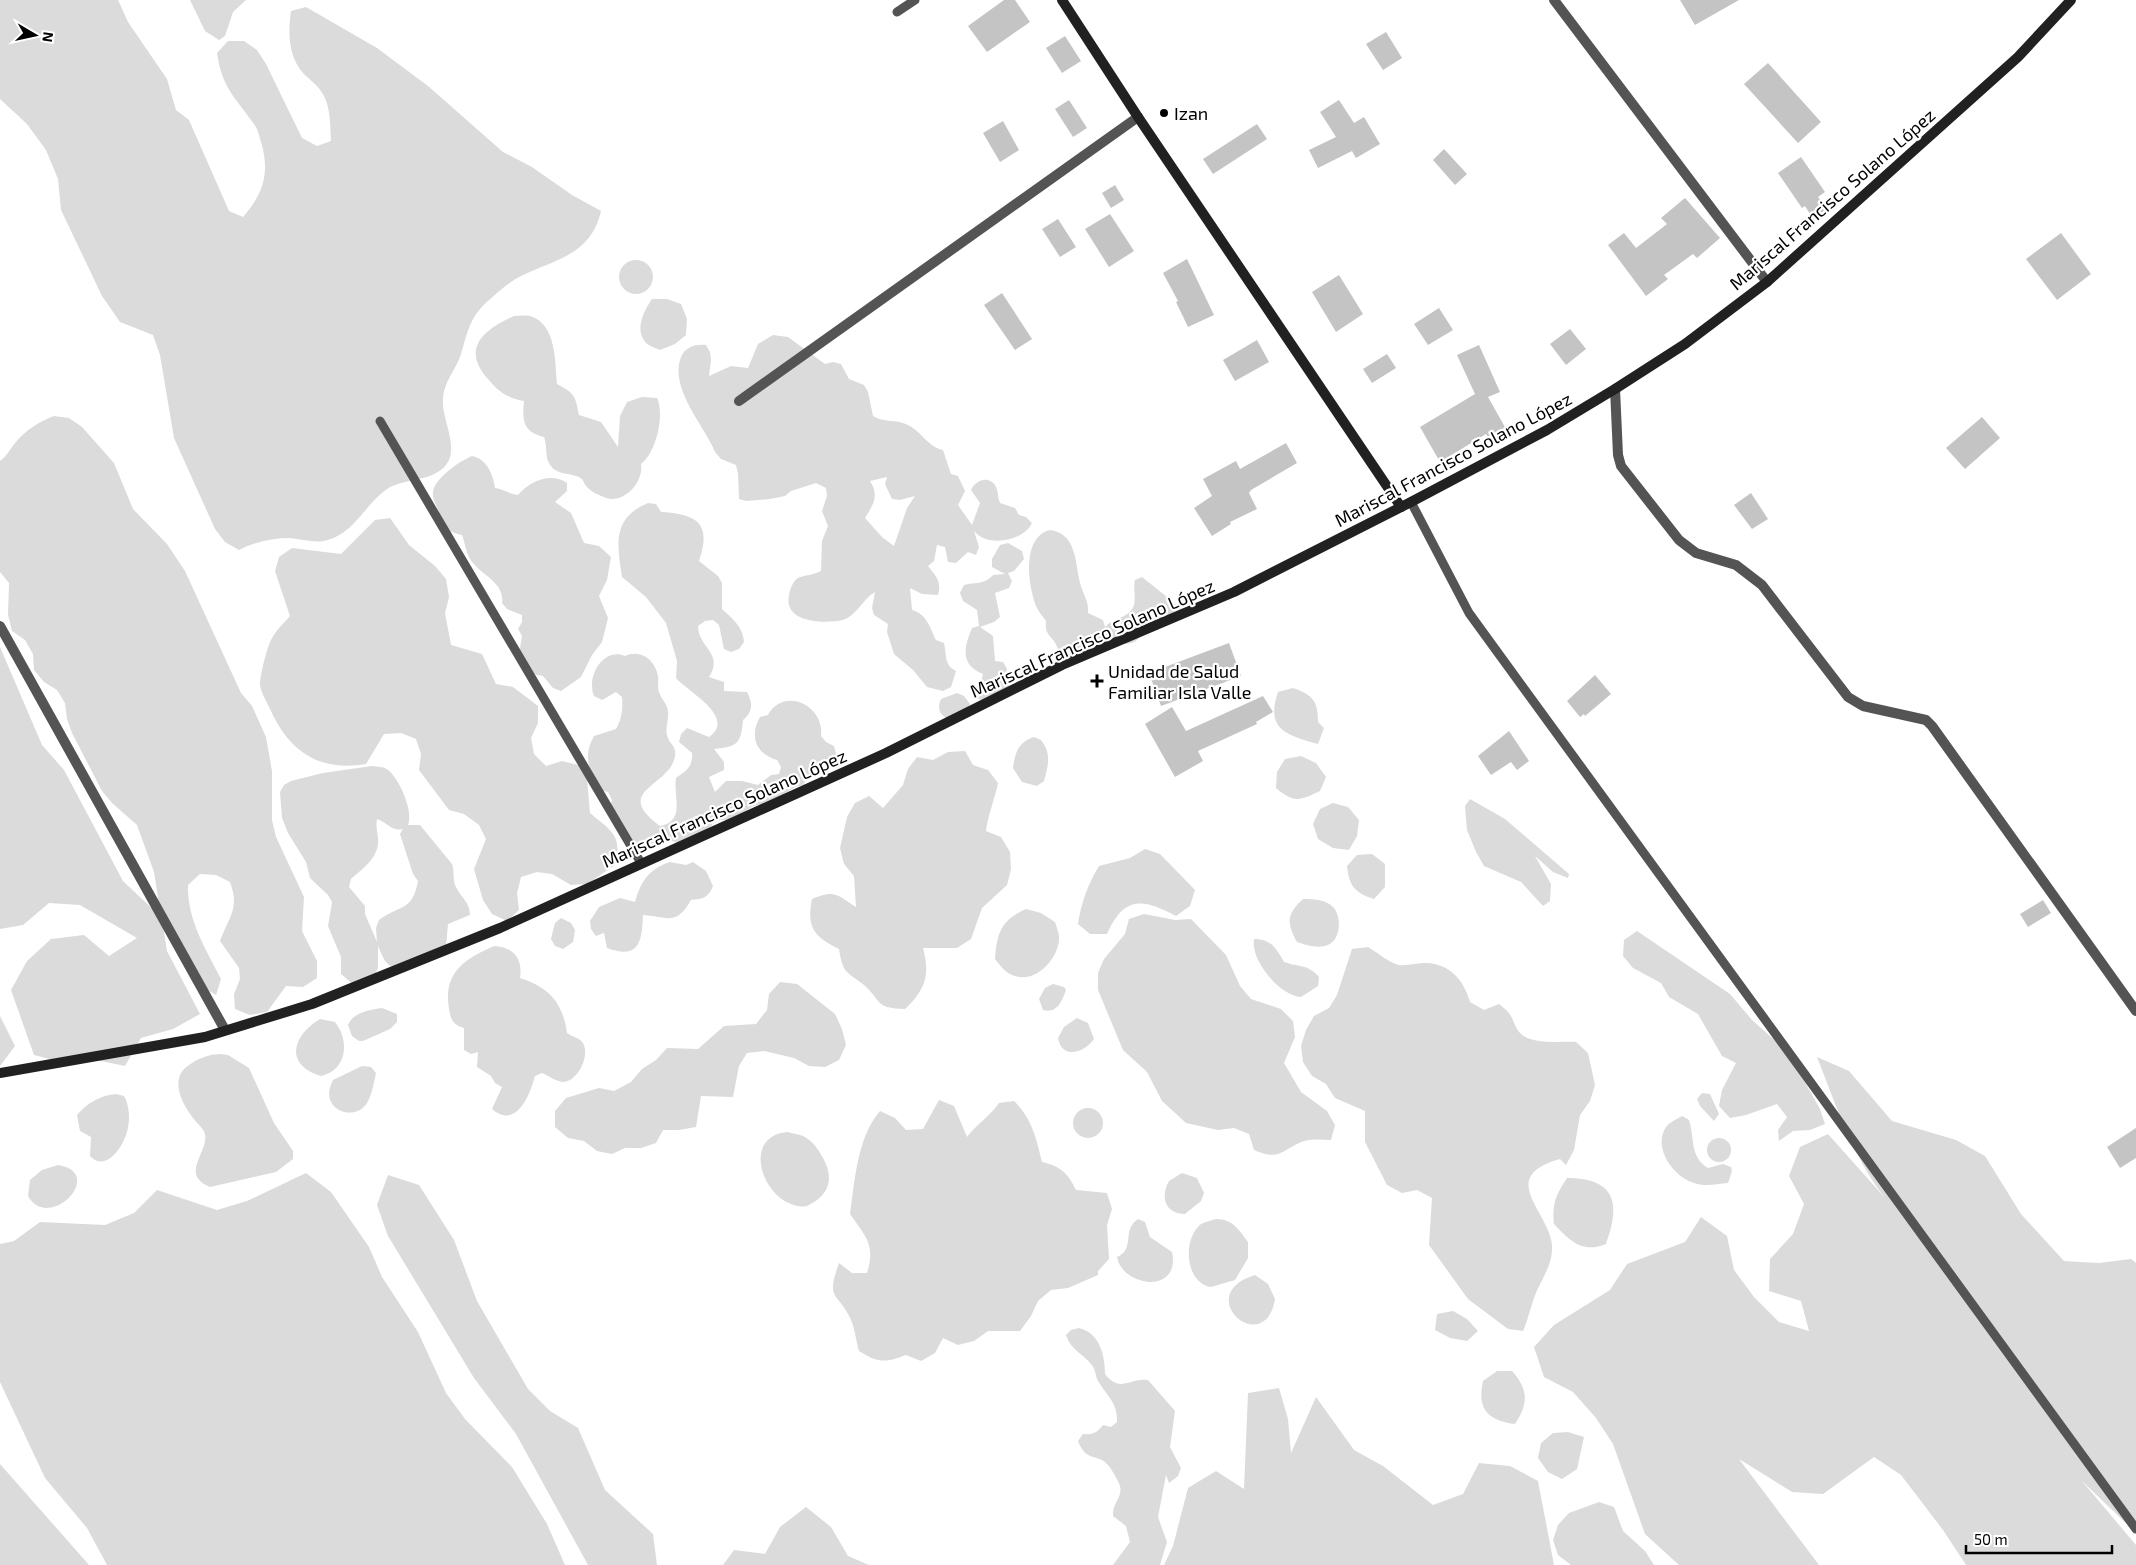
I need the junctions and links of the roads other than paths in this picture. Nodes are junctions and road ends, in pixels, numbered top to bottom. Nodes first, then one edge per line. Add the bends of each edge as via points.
1 (914, 0) edge
2 (1062, 0) edge
3 (1554, 0) edge
4 (2071, 0) edge
5 (897, 12) dead end
6 (1138, 117) junction
7 (1767, 282) junction
8 (1615, 389) junction
9 (739, 400) dead end
10 (380, 421) dead end
11 (1412, 502) junction
12 (1401, 507) junction
13 (0, 626) edge
14 (641, 863) junction
15 (2136, 1012) edge
16 (225, 1030) junction
17 (0, 1073) edge
18 (2136, 1529) edge

1 - 5 lane
2 - 6 street
3 - 7 street
4 - 7 street, Mariscal Francisco Solano López via 2018,57
6 - 9 street
6 - 12 street
7 - 8 street, Mariscal Francisco Solano López via 1685,344
8 - 11 street, Mariscal Francisco Solano López
8 - 15 street via 1621,466 1678,540 1696,553 1736,565 1762,585 1848,697 1864,706 1926,720 1932,726
10 - 14 lane
11 - 12 street, Mariscal Francisco Solano López
11 - 18 lane via 1468,613
12 - 14 street, Mariscal Francisco Solano López via 1234,592 1062,665 886,753
13 - 16 street
14 - 16 street, Mariscal Francisco Solano López via 500,928 312,1004
16 - 17 street, Mariscal Francisco Solano López

